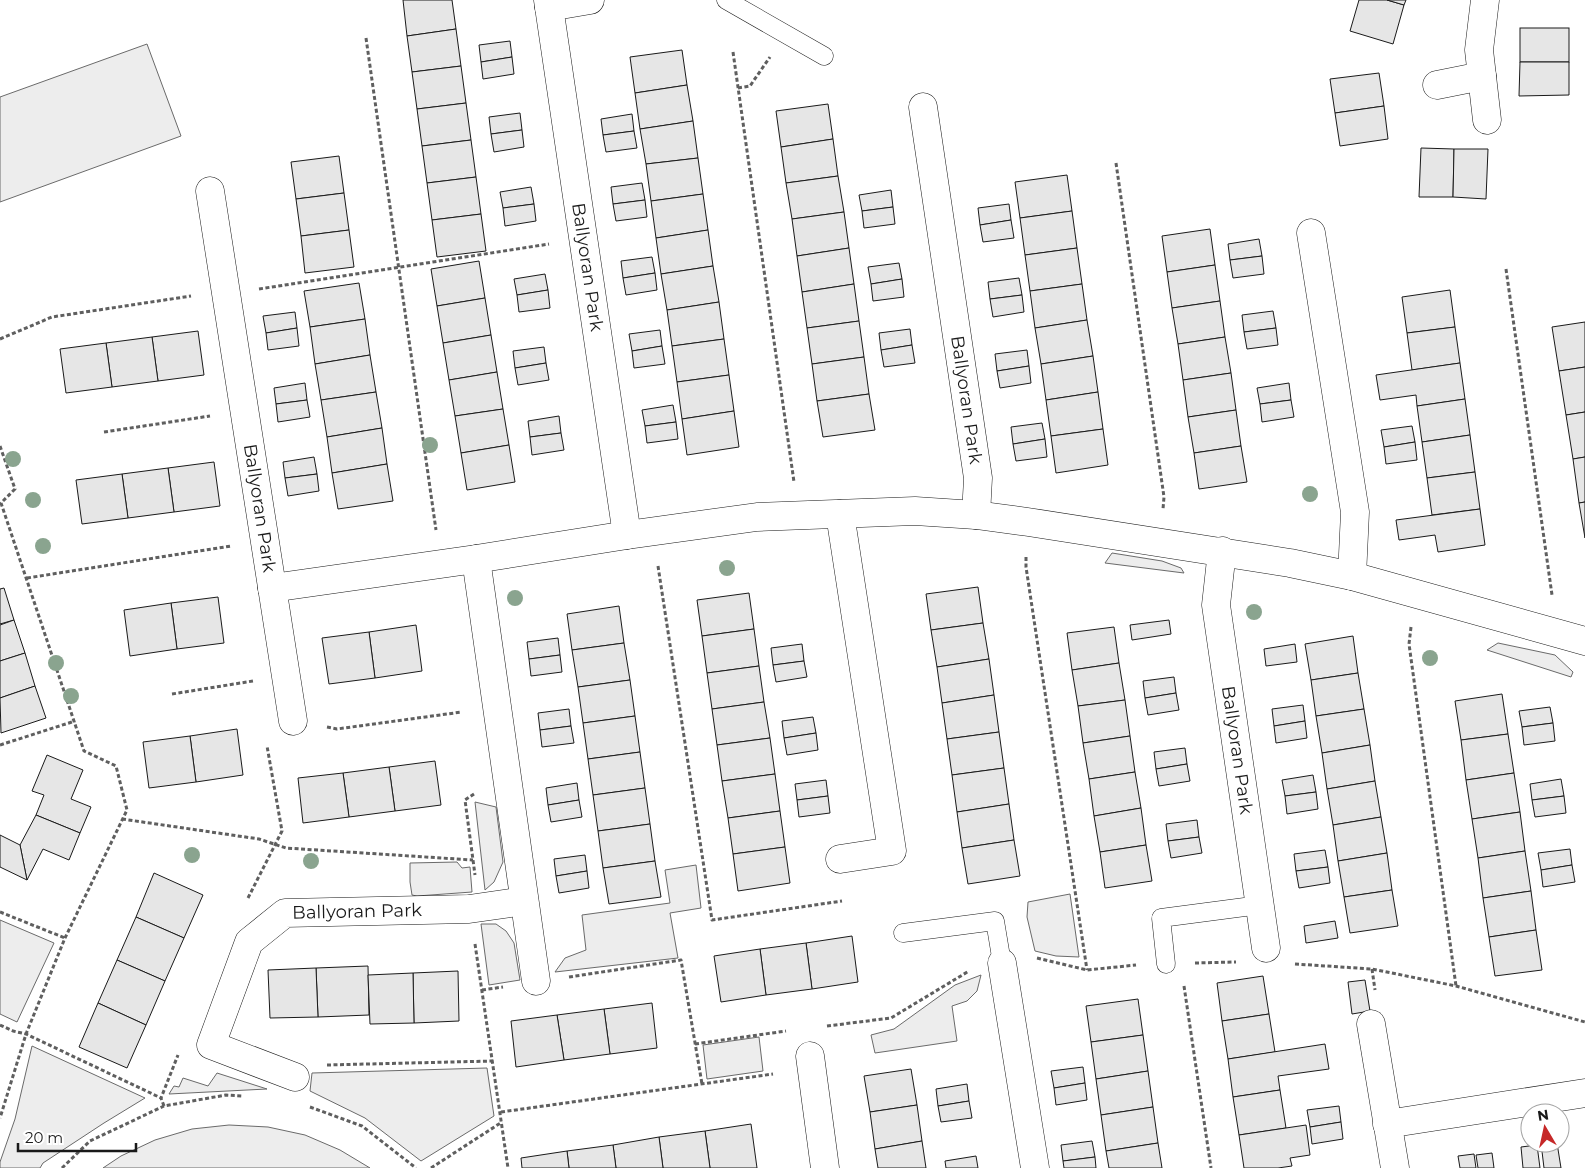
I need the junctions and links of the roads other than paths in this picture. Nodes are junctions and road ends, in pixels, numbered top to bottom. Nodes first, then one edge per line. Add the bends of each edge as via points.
1 (590, 0) edge
2 (726, 0) edge
3 (1485, 0) edge
4 (548, 3) edge
5 (824, 56) dead end
6 (1482, 76) junction
7 (1437, 85) dead end
8 (923, 107) dead end
9 (1488, 120) dead end
10 (210, 191) dead end
11 (1311, 233) dead end
12 (840, 514) junction
13 (976, 515) junction
14 (640, 533) junction
15 (1222, 551) junction
16 (476, 559) junction
17 (1352, 576) junction
18 (272, 588) junction
19 (1585, 640) edge
20 (293, 721) road end
21 (840, 859) dead end
22 (524, 901) junction
23 (1260, 904) junction
24 (903, 933) dead end
25 (1266, 948) dead end
26 (1002, 963) joint
27 (1174, 963) road end
28 (536, 982) road end
29 (1371, 1024) dead end
30 (810, 1056) dead end
31 (295, 1077) road end
32 (1585, 1093) edge
33 (1387, 1124) junction
34 (825, 1168) edge
35 (1035, 1168) edge
36 (1395, 1168) edge

1 - 4 street
2 - 5 lane
3 - 6 street via 1479,50
4 - 14 street, Ballyoran Park via 583,239
6 - 7 street
6 - 9 street
8 - 13 street, Ballyoran Park via 978,478
10 - 18 street, Ballyoran Park
11 - 17 street via 1355,512
12 - 13 street, Ballyoran Park via 915,511
12 - 14 street, Ballyoran Park via 757,517
12 - 21 street via 892,851
13 - 15 street, Ballyoran Park
14 - 16 street, Ballyoran Park
15 - 17 street, Ballyoran Park
15 - 23 street, Ballyoran Park via 1216,604
16 - 18 street, Ballyoran Park
16 - 22 street
17 - 19 street, Ballyoran Park
18 - 20 street, Ballyoran Park
22 - 28 street
22 - 31 street, Ballyoran Park via 475,908 285,913 250,942 211,1045
23 - 25 street, Ballyoran Park
23 - 27 lane via 1161,918
24 - 26 lane via 995,921
26 - 35 street
29 - 33 street
30 - 34 street
32 - 33 street
33 - 36 street

